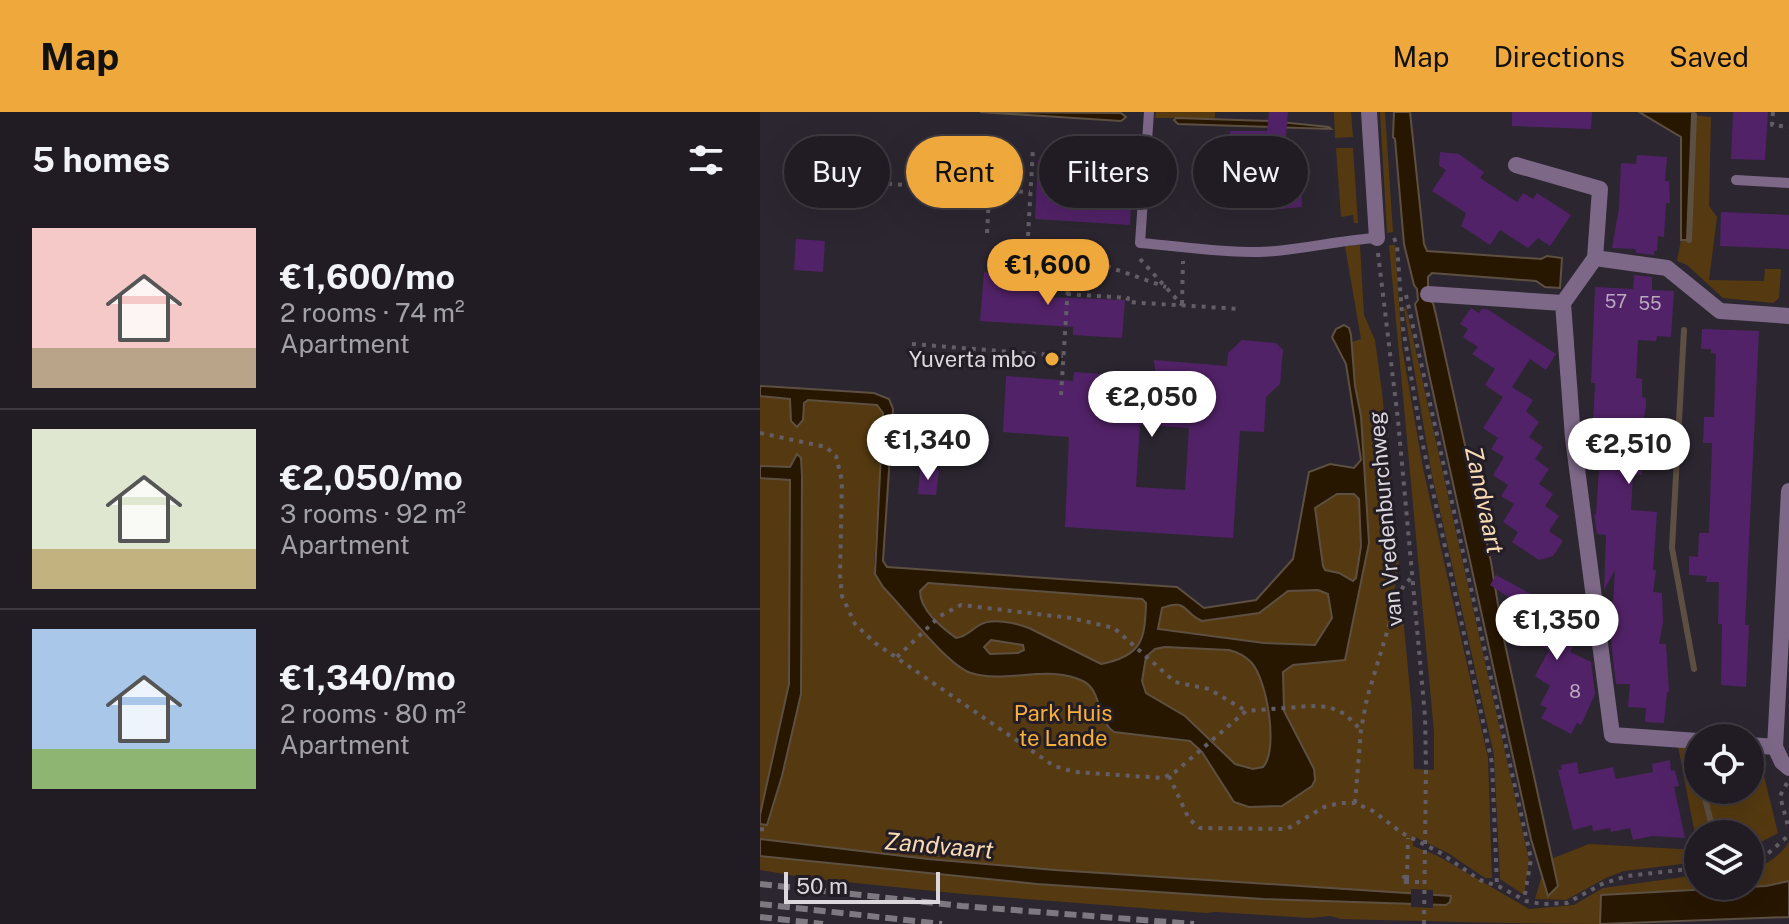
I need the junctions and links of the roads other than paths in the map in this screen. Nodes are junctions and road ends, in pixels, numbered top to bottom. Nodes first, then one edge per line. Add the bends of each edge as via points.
1 (1149, 112) edge
2 (1369, 112) edge
3 (1516, 165) dead end
4 (1736, 180) dead end
5 (1789, 183) edge
6 (1377, 238) joint
7 (1595, 258) junction
8 (1428, 294) dead end
9 (1563, 303) junction
10 (1789, 316) edge
11 (1789, 491) edge
12 (1684, 740) edge
13 (1764, 746) edge
14 (1775, 747) junction
15 (1789, 768) edge

1 - 6 lane via 1140,243 1258,252
2 - 6 street
3 - 7 street via 1600,189
4 - 5 lane
7 - 9 street
7 - 10 street via 1667,268 1720,311
8 - 9 street
9 - 12 street via 1573,438 1612,735
11 - 14 street
13 - 14 street
14 - 15 street

